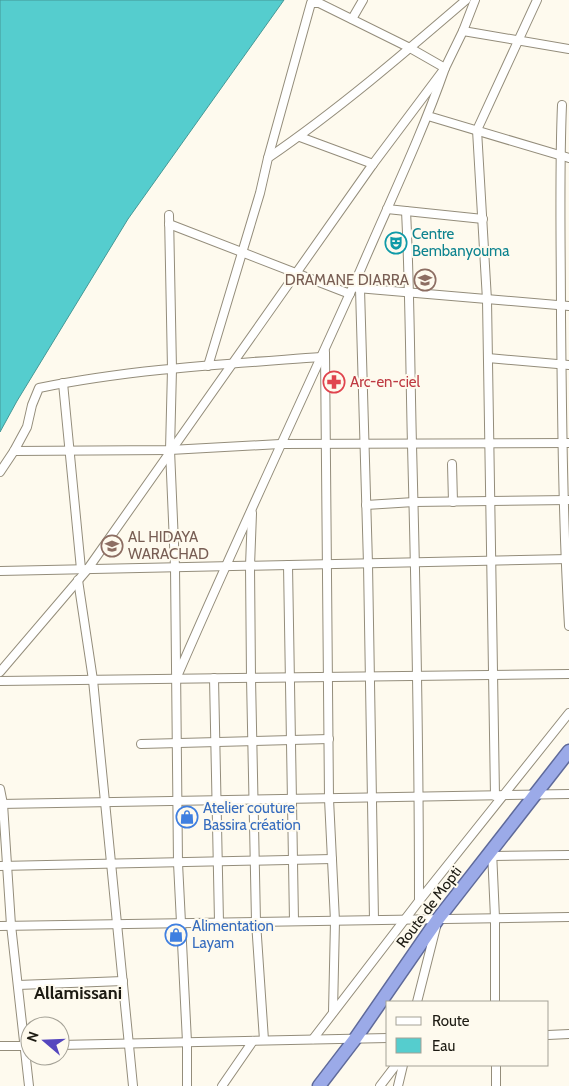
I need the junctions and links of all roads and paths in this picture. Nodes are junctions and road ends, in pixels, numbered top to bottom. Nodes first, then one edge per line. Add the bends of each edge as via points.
1 (363, 0) edge
2 (466, 0) edge
3 (475, 0) edge
4 (537, 0) edge
5 (352, 19) junction
6 (463, 31) junction
7 (518, 40) junction
8 (410, 48) junction
9 (569, 49) edge
10 (445, 68) junction
11 (562, 106) dead end
12 (428, 116) junction
13 (477, 130) junction
14 (300, 137) junction
15 (560, 155) junction
16 (268, 158) junction
17 (569, 158) edge
18 (373, 164) junction
19 (387, 209) junction
20 (406, 211) junction
21 (169, 215) dead end
22 (483, 219) junction
23 (169, 224) junction
24 (242, 252) junction
25 (296, 274) junction
26 (354, 290) junction
27 (410, 293) junction
28 (487, 300) junction
29 (565, 306) edge
30 (324, 349) junction
31 (321, 357) junction
32 (488, 358) junction
33 (232, 364) junction
34 (565, 365) edge
35 (208, 366) junction
36 (172, 369) junction
37 (63, 383) junction
38 (364, 443) junction
39 (566, 443) edge
40 (280, 444) junction
41 (325, 444) junction
42 (412, 444) junction
43 (489, 444) junction
44 (170, 450) junction
45 (14, 451) junction
46 (70, 452) junction
47 (452, 464) dead end
48 (0, 472) edge
49 (567, 500) edge
50 (414, 502) junction
51 (453, 502) junction
52 (490, 502) junction
53 (366, 505) junction
54 (252, 508) junction
55 (567, 560) edge
56 (490, 561) junction
57 (416, 562) junction
58 (328, 564) junction
59 (368, 564) junction
60 (288, 565) junction
61 (224, 566) junction
62 (250, 566) junction
63 (175, 568) junction
64 (84, 570) junction
65 (0, 572) edge
66 (78, 580) junction
67 (569, 626) edge
68 (0, 672) edge
69 (569, 674) edge
70 (492, 675) junction
71 (370, 676) junction
72 (416, 676) junction
73 (328, 677) junction
74 (214, 678) junction
75 (251, 678) junction
76 (289, 678) junction
77 (176, 679) junction
78 (94, 680) junction
79 (0, 681) edge
80 (569, 713) edge
81 (329, 739) junction
82 (290, 740) junction
83 (253, 741) junction
84 (216, 742) junction
85 (177, 743) junction
86 (142, 744) dead end
87 (569, 752) edge
88 (0, 789) edge
89 (569, 794) edge
90 (536, 795) junction
91 (499, 796) junction
92 (419, 797) junction
93 (373, 798) junction
94 (291, 799) junction
95 (329, 799) junction
96 (255, 800) junction
97 (177, 801) junction
98 (217, 801) junction
99 (106, 802) junction
100 (1, 804) edge
101 (492, 854) junction
102 (569, 855) edge
103 (332, 859) junction
104 (292, 860) junction
105 (255, 861) junction
106 (218, 862) junction
107 (178, 863) junction
108 (112, 864) junction
109 (4, 866) edge
110 (419, 902) junction
111 (569, 917) edge
112 (495, 918) junction
113 (438, 919) junction
114 (374, 920) junction
115 (405, 920) junction
116 (294, 921) junction
117 (335, 921) junction
118 (219, 922) junction
119 (256, 922) junction
120 (180, 923) junction
121 (118, 924) junction
122 (0, 926) edge
123 (11, 926) junction
124 (123, 981) junction
125 (18, 986) junction
126 (417, 1001) edge
127 (495, 1001) edge
128 (333, 1012) junction
129 (22, 1016) edge
130 (549, 1034) edge
131 (569, 1034) edge
132 (386, 1038) edge
133 (355, 1039) junction
134 (264, 1040) junction
135 (313, 1040) junction
136 (254, 1041) junction
137 (187, 1042) junction
138 (129, 1043) junction
139 (70, 1045) edge
140 (0, 1046) edge
141 (20, 1046) edge
142 (28, 1066) edge
143 (395, 1066) edge
144 (403, 1066) edge
145 (496, 1066) edge
146 (29, 1086) edge
147 (133, 1086) edge
148 (187, 1086) edge
149 (222, 1086) edge
150 (319, 1086) edge
151 (380, 1086) edge
152 (398, 1086) edge
153 (496, 1086) edge

1 - 5 street
2 - 8 street
3 - 6 street
4 - 7 street
5 - 8 street
5 - 16 street via 319,3 311,3
6 - 7 street
6 - 10 street
7 - 9 street
7 - 13 street
8 - 10 street
8 - 14 street
10 - 12 street
10 - 18 street
11 - 15 street
12 - 13 street
12 - 19 street
13 - 15 street
13 - 22 street
14 - 16 street
14 - 18 street
15 - 17 street
15 - 29 street
16 - 24 street
18 - 25 street
19 - 20 street
19 - 26 street
20 - 22 street
20 - 27 street
21 - 23 street
22 - 28 street
23 - 24 street
23 - 36 street
24 - 25 street
24 - 35 street
25 - 26 street
25 - 33 street
26 - 27 street
26 - 30 street
26 - 38 street
27 - 28 street
27 - 42 street
28 - 29 street
28 - 32 street
29 - 34 street
30 - 31 street
30 - 41 street
31 - 33 street
31 - 40 street
32 - 34 street
32 - 43 street
33 - 35 street
33 - 44 street
34 - 39 street
35 - 36 street
36 - 37 street
36 - 44 street
37 - 45 street via 39,388 27,427
37 - 46 street
38 - 41 street
38 - 42 street
38 - 53 street
39 - 43 street
39 - 49 street
40 - 41 street
40 - 44 street
40 - 54 street
41 - 58 street
42 - 43 street
42 - 50 street
43 - 52 street
44 - 46 street
44 - 63 street
44 - 64 street
45 - 46 street
45 - 48 street
46 - 64 street
47 - 51 street
49 - 52 street
49 - 55 street
50 - 51 street
50 - 53 street
50 - 57 street
51 - 52 street
52 - 56 street
53 - 59 street
54 - 61 street
54 - 62 street
55 - 56 street
55 - 67 street
56 - 57 street
56 - 70 street
57 - 59 street
57 - 72 street
58 - 59 street
58 - 60 street
58 - 73 street
59 - 71 street
60 - 62 street
60 - 76 street
61 - 62 street
61 - 63 street
61 - 77 street
62 - 75 street
63 - 64 street
63 - 77 street
64 - 65 street
64 - 66 street
66 - 68 street
66 - 78 street
69 - 70 street
70 - 72 street
70 - 91 street
71 - 72 street
71 - 73 street
71 - 93 street
72 - 92 street
73 - 76 street
73 - 81 street
74 - 75 street
74 - 77 street
74 - 84 street
75 - 76 street
75 - 83 street
76 - 82 street
77 - 78 street
77 - 85 street
78 - 79 street
78 - 99 street
80 - 91 street
81 - 82 street
81 - 95 street
82 - 83 street
82 - 94 street
83 - 84 street
83 - 96 street
84 - 85 street
84 - 98 street
85 - 86 street
85 - 97 street
87 - 90 highway, Route de Mopti
88 - 100 street
89 - 90 street
90 - 91 street
90 - 101 highway, Route de Mopti
91 - 92 street
91 - 110 street
92 - 93 street
92 - 110 street
93 - 95 street
93 - 114 street
94 - 95 street
94 - 96 street
94 - 104 street
95 - 103 street
96 - 98 street
96 - 105 street
97 - 98 street
97 - 99 street
97 - 107 street
98 - 106 street
99 - 100 street
99 - 108 street
100 - 109 street
101 - 102 street
101 - 112 street
101 - 113 highway, Route de Mopti
103 - 104 street
103 - 117 street
104 - 105 street
104 - 116 street
105 - 106 street
105 - 119 street
106 - 107 street
106 - 118 street
107 - 108 street
107 - 120 street
108 - 109 street
108 - 121 street
109 - 123 street
110 - 115 street
111 - 112 street
112 - 113 street
112 - 127 street
113 - 115 street
113 - 126 street
113 - 133 highway, Route de Mopti
114 - 115 street
114 - 117 street
115 - 128 street
116 - 117 street
116 - 119 street
117 - 128 street
118 - 119 street
118 - 120 street
119 - 134 street
120 - 121 street
120 - 137 street
121 - 123 street
121 - 124 street
122 - 123 street
123 - 125 street
124 - 125 street
124 - 138 street
125 - 129 street
128 - 135 street
130 - 131 street
132 - 133 street
133 - 135 street
133 - 150 highway, Route de Mopti
134 - 135 street
134 - 136 street
136 - 137 street
136 - 149 street
137 - 138 street
137 - 148 street
138 - 139 street
138 - 147 street
140 - 141 street
142 - 146 street
143 - 151 street
144 - 152 street
145 - 153 street

